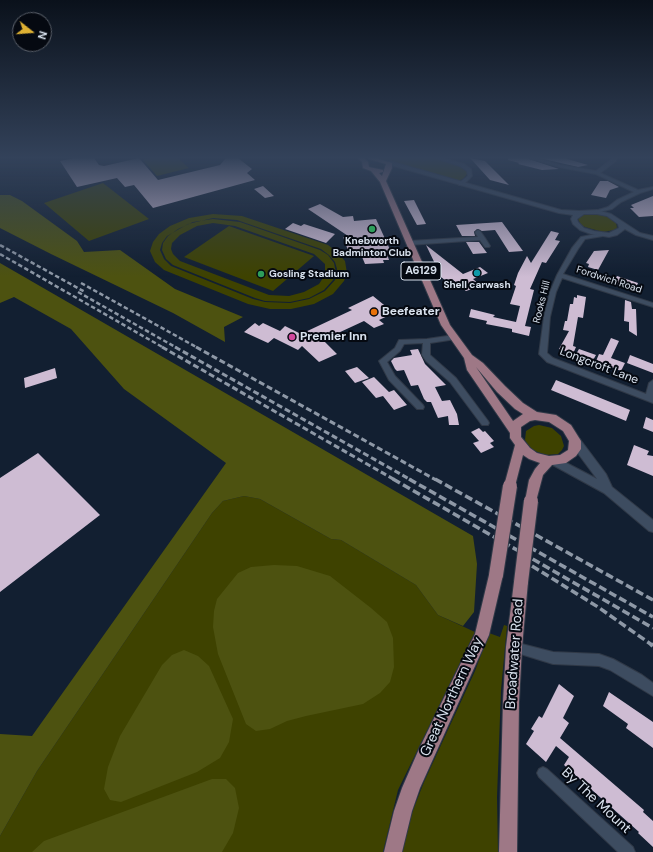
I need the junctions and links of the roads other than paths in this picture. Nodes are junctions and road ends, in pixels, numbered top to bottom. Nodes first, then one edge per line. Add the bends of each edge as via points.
1 (390, 198) edge
2 (510, 198) edge
3 (626, 198) edge
4 (610, 208) junction
5 (561, 212) junction
6 (597, 212) junction
7 (578, 213) junction
8 (614, 217) junction
9 (574, 220) junction
10 (622, 224) junction
11 (582, 229) junction
12 (478, 232) dead end
13 (618, 233) junction
14 (638, 234) junction
15 (602, 235) junction
16 (482, 238) junction
17 (583, 238) junction
18 (653, 238) edge
19 (409, 243) junction
20 (487, 246) dead end
21 (560, 275) junction
22 (653, 305) edge
23 (454, 337) junction
24 (427, 341) junction
25 (543, 354) joint
26 (468, 357) junction
27 (653, 383) edge
28 (650, 399) edge
29 (420, 407) dead end
30 (535, 416) junction
31 (485, 423) dead end
32 (515, 432) junction
33 (575, 441) junction
34 (520, 446) junction
35 (552, 461) junction
36 (608, 490) junction
37 (653, 527) edge
38 (514, 647) junction
39 (653, 690) edge
40 (543, 773) dead end
41 (393, 852) edge
42 (508, 852) edge
43 (628, 852) edge

1 - 19 main road, A6129
2 - 5 street
3 - 4 street
4 - 6 street
4 - 8 street
5 - 7 street
5 - 9 street
6 - 7 street
6 - 8 street
7 - 9 street
8 - 10 street
9 - 11 street
10 - 13 street via 622,229
10 - 14 street
11 - 15 street
11 - 17 street
12 - 16 street
13 - 14 street
13 - 15 street
14 - 18 street
15 - 17 street
16 - 19 street
16 - 20 street
17 - 21 street, Rooks Hill
19 - 23 main road, A6129 via 446,325
21 - 22 street, Fordwich Road
21 - 25 street, Rooks Hill via 547,317
23 - 24 street
23 - 26 main road, A6129
24 - 29 street via 401,342 398,349 385,359 384,363 392,378
24 - 31 street via 426,355 453,380
25 - 28 street, Longcroft Lane via 550,360
26 - 30 main road, A6129 via 480,365 519,406
26 - 32 main road, A6129 via 471,368
27 - 28 street, Longcroft Lane
30 - 32 main road via 521,420 516,425
30 - 33 main road via 544,416 560,422
32 - 34 main road
33 - 35 main road via 575,449 567,458
33 - 36 street via 602,477
34 - 35 main road via 533,456
34 - 41 main road, Great Northern Way, bridge via 482,635 411,788
35 - 36 street
35 - 38 main road, Broadwater Road, bridge via 539,472 535,480
36 - 37 street
38 - 39 street via 553,658 599,660 613,665
38 - 42 main road, Broadwater Road
40 - 43 street, By The Mount

